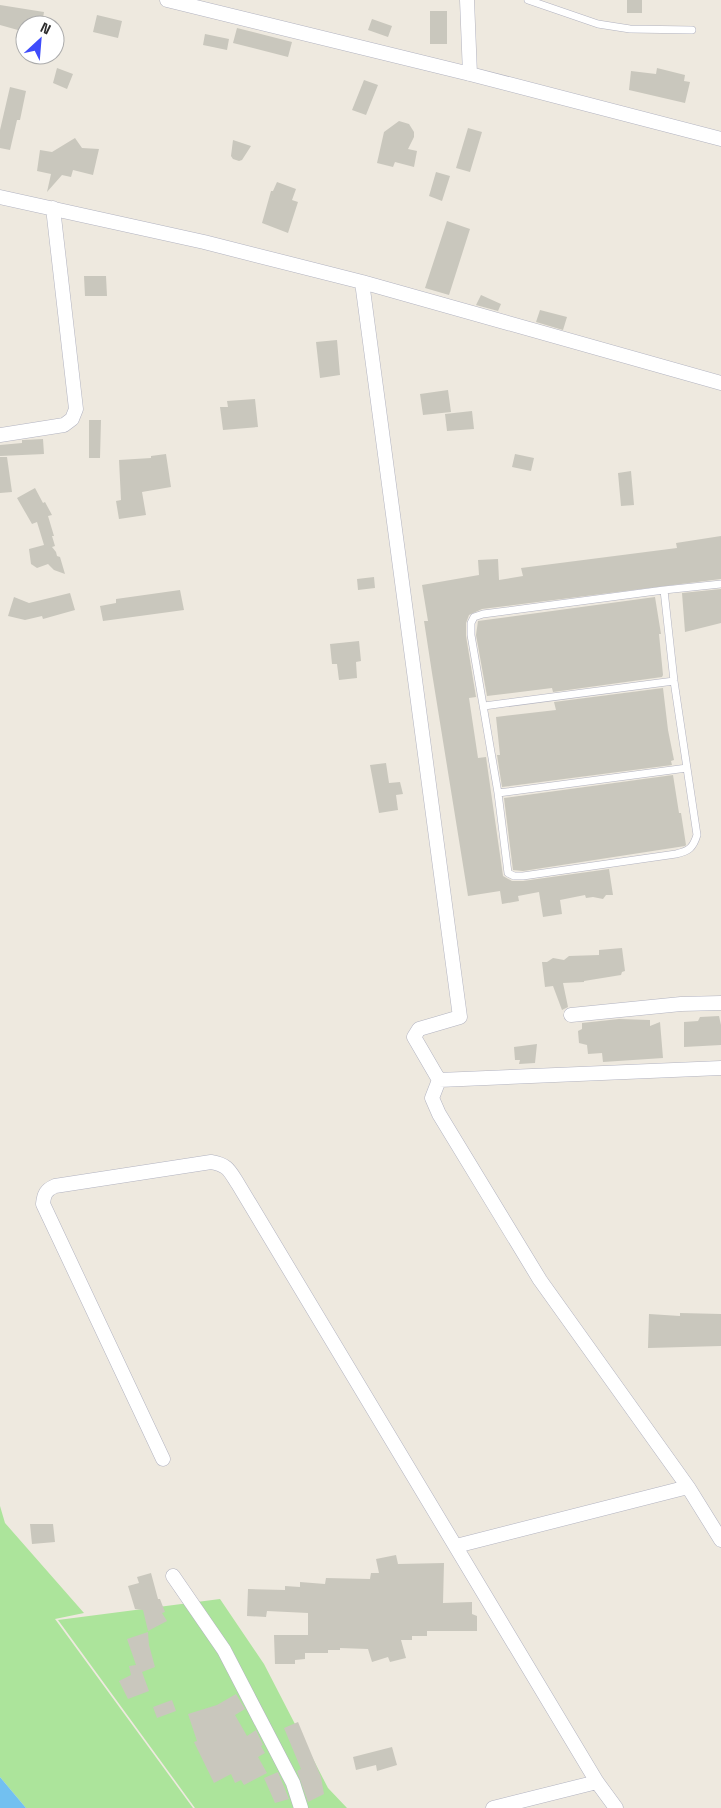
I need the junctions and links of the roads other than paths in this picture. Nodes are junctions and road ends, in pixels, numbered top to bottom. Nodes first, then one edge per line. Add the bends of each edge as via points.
1 (167, 0) edge
2 (467, 0) edge
3 (528, 0) edge
4 (692, 30) dead end
5 (470, 74) junction
6 (721, 139) edge
7 (0, 197) edge
8 (53, 208) junction
9 (362, 282) junction
10 (721, 383) edge
11 (0, 435) edge
12 (721, 584) edge
13 (664, 590) junction
14 (674, 681) junction
15 (484, 706) junction
16 (688, 768) junction
17 (498, 793) junction
18 (721, 1003) edge
19 (571, 1015) dead end
20 (721, 1068) edge
21 (439, 1080) junction
22 (163, 1459) dead end
23 (688, 1487) junction
24 (720, 1536) edge
25 (456, 1546) junction
26 (173, 1576) dead end
27 (597, 1782) junction
28 (302, 1808) edge
29 (493, 1808) edge
30 (616, 1808) edge

1 - 5 street
2 - 5 street
3 - 4 lane via 598,24 630,29
5 - 6 street
7 - 8 street
8 - 9 street
8 - 11 street via 76,409 64,426
9 - 10 street
9 - 21 street via 460,1017 418,1029 414,1037
12 - 13 lane
13 - 14 lane
13 - 15 lane via 474,617 470,623 471,635
14 - 15 lane
14 - 16 lane
15 - 17 lane
16 - 17 lane
16 - 17 lane via 697,836 694,847 686,852 523,876 508,873
18 - 19 street
20 - 21 street
21 - 23 street via 432,1098 439,1114 530,1263
22 - 25 street via 43,1204 44,1195 55,1186 220,1163 227,1167 238,1184
23 - 24 street
23 - 25 street
25 - 27 street
26 - 28 street via 224,1650 293,1783
27 - 29 street
27 - 30 street

